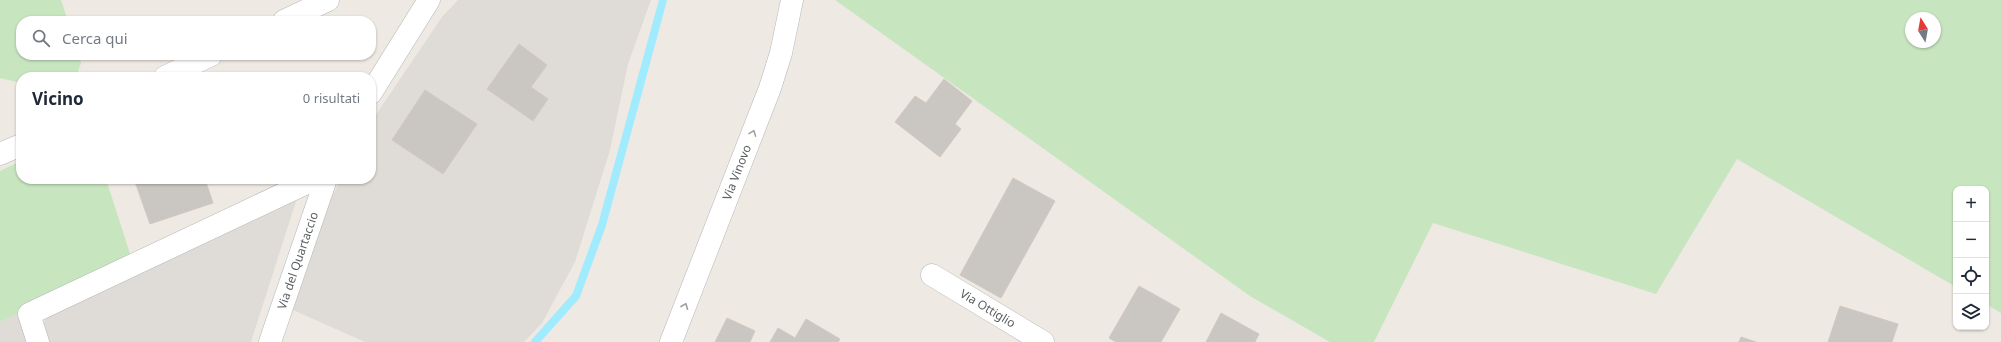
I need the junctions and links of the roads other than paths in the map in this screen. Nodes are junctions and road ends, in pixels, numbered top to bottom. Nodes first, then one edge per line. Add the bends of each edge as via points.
1 (328, 0) edge
2 (429, 0) edge
3 (792, 0) edge
4 (294, 16) edge
5 (200, 60) edge
6 (175, 72) edge
7 (376, 85) edge
8 (16, 146) edge
9 (0, 154) edge
10 (304, 184) edge
11 (324, 184) edge
12 (932, 275) dead end
13 (38, 342) edge
14 (270, 342) edge
15 (671, 342) edge
16 (1043, 342) edge

1 - 4 street
2 - 7 street
15 -> 3 street, Via Vinovo via 770,88 781,53
5 - 6 street
8 - 9 street
10 - 13 street via 29,314
11 - 14 street, Via del Quartaccio
12 - 16 street, Via Ottiglio

